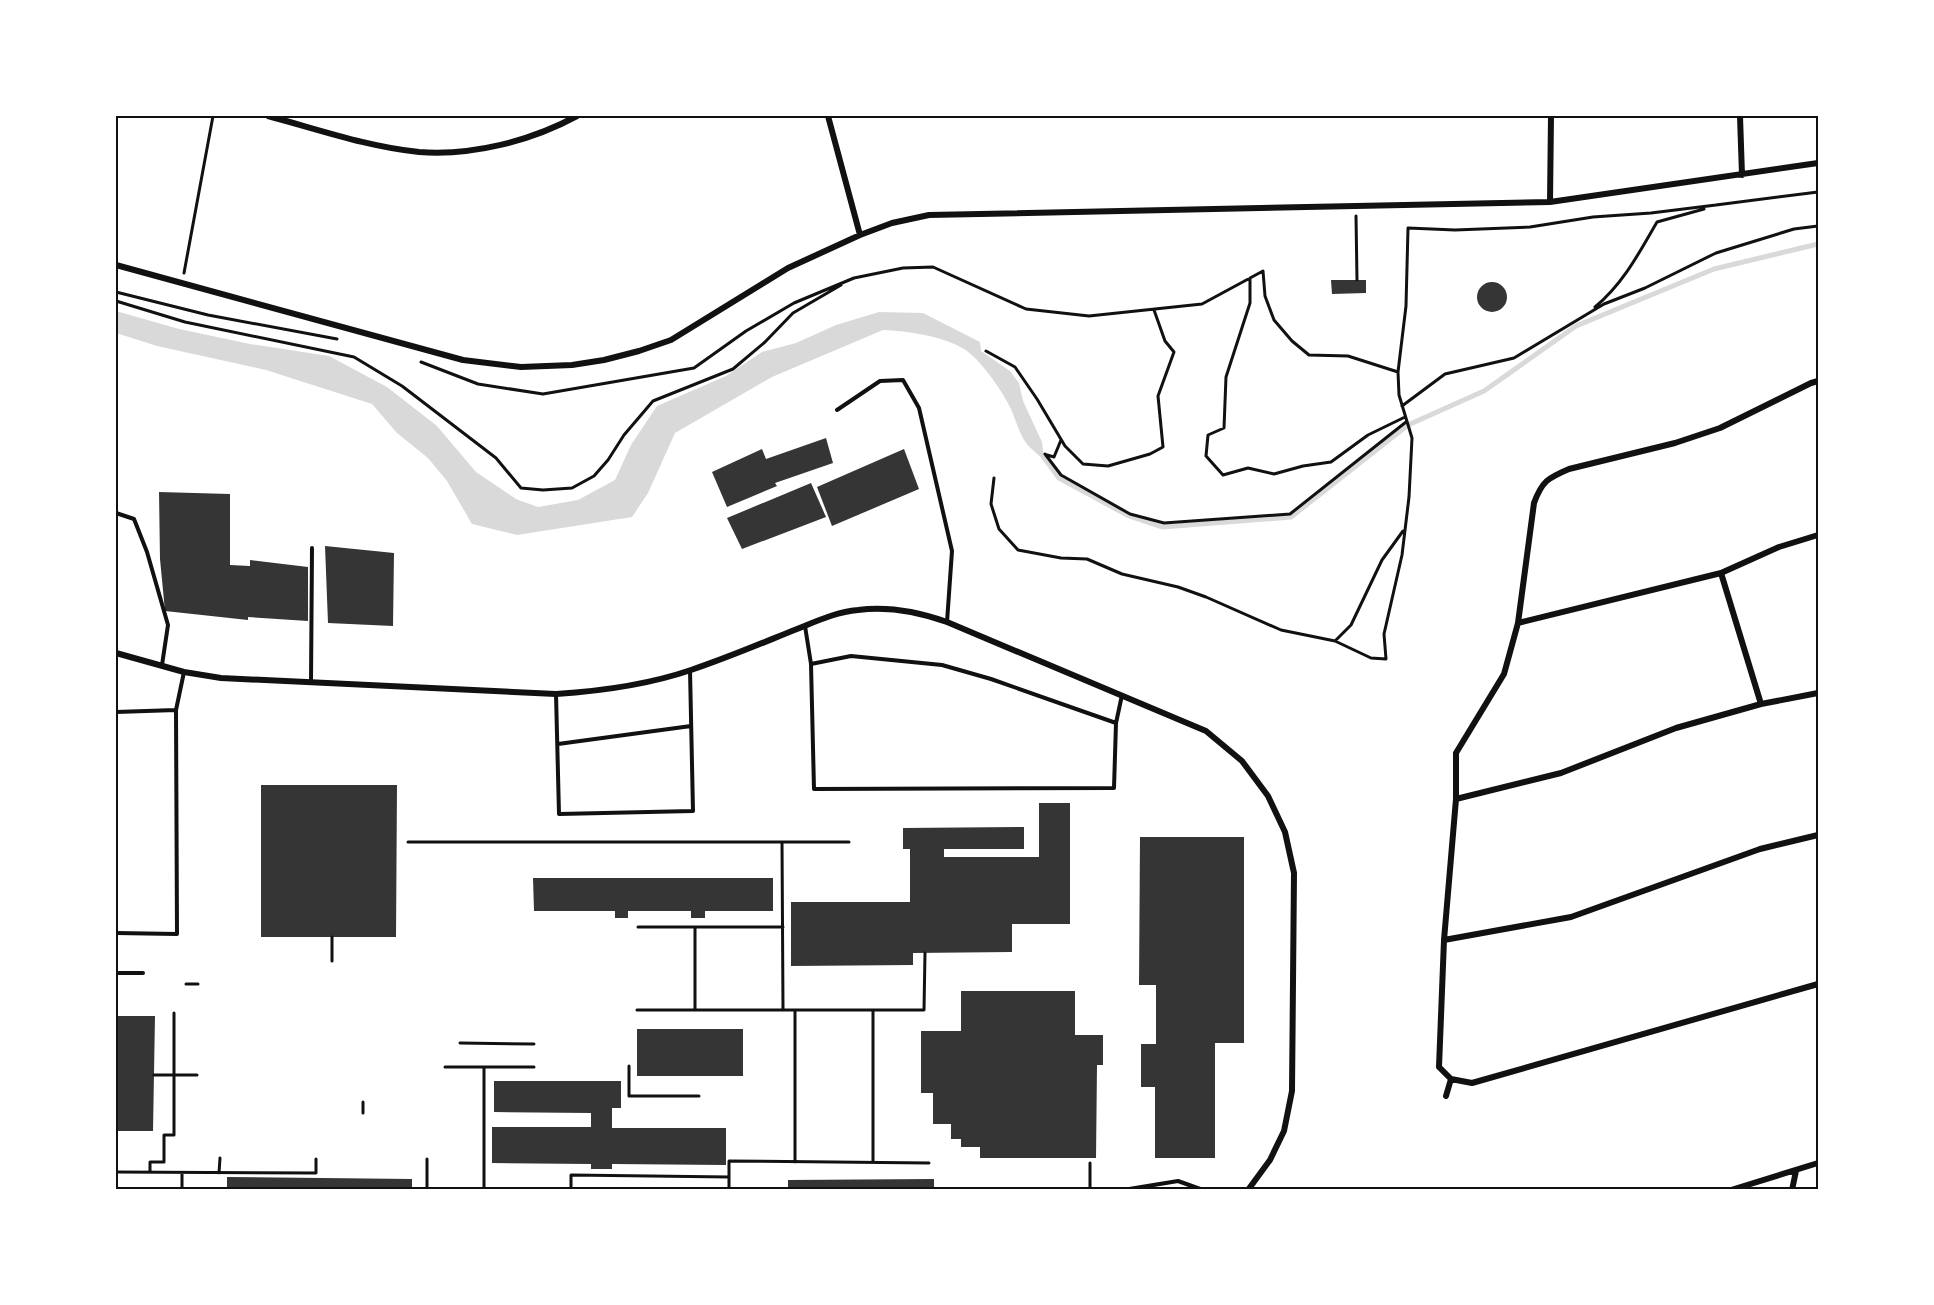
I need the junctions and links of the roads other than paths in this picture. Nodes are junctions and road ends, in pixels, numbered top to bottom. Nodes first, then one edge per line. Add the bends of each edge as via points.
1 (268, 116) edge
2 (577, 116) edge
3 (828, 116) edge
4 (1551, 116) edge
5 (1740, 116) edge
6 (1818, 164) edge
7 (1742, 175) junction
8 (1550, 202) junction
9 (860, 235) junction
10 (116, 265) edge
11 (1818, 381) edge
12 (837, 410) dead end
13 (116, 513) edge
14 (1818, 535) edge
15 (312, 548) dead end
16 (1721, 573) junction
17 (947, 622) junction
18 (1518, 623) junction
19 (805, 626) junction
20 (116, 653) edge
21 (811, 664) junction
22 (161, 666) junction
23 (690, 670) junction
24 (184, 672) junction
25 (311, 683) junction
26 (1818, 693) edge
27 (556, 694) junction
28 (1122, 694) junction
29 (1761, 705) junction
30 (176, 710) junction
31 (116, 711) edge
32 (1116, 723) junction
33 (692, 726) junction
34 (558, 744) junction
35 (1456, 799) junction
36 (1818, 835) edge
37 (116, 933) edge
38 (1444, 940) junction
39 (116, 973) edge
40 (143, 973) dead end
41 (1818, 984) edge
42 (1451, 1079) junction
43 (1446, 1096) dead end
44 (1818, 1163) edge
45 (1796, 1171) junction
46 (1123, 1190) edge
47 (1203, 1190) edge
48 (1248, 1190) edge
49 (1731, 1190) edge
50 (1792, 1190) edge

1 - 2 street via 380,146 420,152 491,147 530,137
3 - 9 street
4 - 8 street
5 - 7 street
6 - 7 street
7 - 8 street
8 - 9 street via 929,215
9 - 10 street via 788,268 671,340 572,365 521,367 463,360
11 - 18 street via 1720,428 1675,444 1552,476 1540,486 1534,503
12 - 17 lane via 880,381 903,380 919,408 952,551
13 - 22 lane via 134,519 147,552 168,625
14 - 16 street via 1779,547
15 - 25 lane
16 - 18 street
16 - 29 street
17 - 19 street via 920,613 858,609
17 - 28 street
18 - 35 street via 1504,674 1456,753
19 - 21 lane
19 - 23 street
20 - 22 street
21 - 32 lane via 851,656 942,665
21 - 32 lane via 814,789 1114,788
22 - 24 street
23 - 27 street via 649,683
23 - 33 lane
24 - 25 street
24 - 30 lane
25 - 27 street
26 - 29 street
27 - 34 lane
28 - 32 lane
28 - 48 street via 1206,731 1242,761 1268,796 1285,832 1294,873 1292,1091 1284,1131 1270,1160
29 - 35 street via 1676,728 1561,773
30 - 31 lane
30 - 37 lane via 177,934
33 - 34 lane
33 - 34 lane via 693,811 559,814
35 - 38 street
36 - 38 street via 1760,849 1571,917
38 - 42 street via 1439,1067
39 - 40 lane
41 - 42 street via 1472,1083
42 - 43 street
44 - 45 street
45 - 49 street
45 - 50 street
46 - 47 lane via 1178,1181

